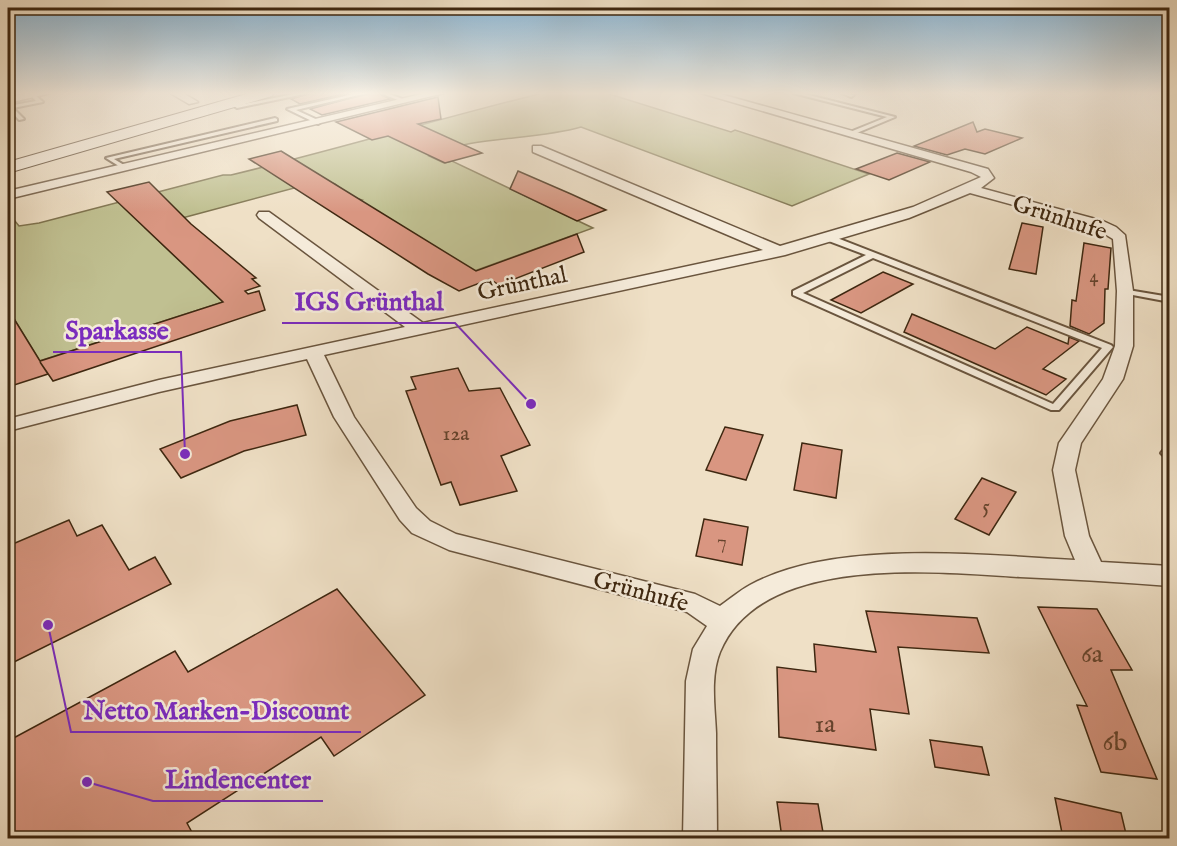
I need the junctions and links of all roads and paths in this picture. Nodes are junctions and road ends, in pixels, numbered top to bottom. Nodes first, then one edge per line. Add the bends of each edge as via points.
1 (96, 132) edge
2 (117, 132) edge
3 (220, 132) edge
4 (271, 132) edge
5 (852, 133) edge
6 (537, 150) dead end
7 (8, 155) edge
8 (122, 166) junction
9 (8, 168) edge
10 (970, 189) junction
11 (8, 195) edge
12 (264, 215) dead end
13 (829, 238) junction
14 (780, 252) junction
15 (872, 255) junction
16 (1125, 291) junction
17 (1170, 300) edge
18 (420, 330) junction
19 (313, 352) junction
20 (8, 425) edge
21 (1170, 449) edge
22 (1170, 454) edge
23 (1093, 571) junction
24 (1170, 576) edge
25 (721, 621) junction
26 (700, 838) edge

1 - 7 main road
2 - 9 main road
3 - 8 lane via 109,158
4 - 8 street
5 - 10 street via 984,172 987,178
6 - 14 street
8 - 11 street
10 - 13 street, Grünthal
10 - 16 street, Grünhufe via 1111,230 1119,238
12 - 18 street
13 - 14 street, Grünthal
13 - 15 lane
14 - 18 street, Grünthal
15 - 15 lane via 1001,305 1108,347 1054,408 796,293
16 - 17 lane
16 - 23 street, Grünhufe via 1124,346 1113,380 1070,443 1064,470 1077,536
18 - 19 street, Grünthal
19 - 20 street, Grünthal via 115,396
19 - 25 street, Grünhufe via 344,417 408,514 421,527 450,541 695,604
21 - 22 lane
23 - 24 street
23 - 25 street via 916,561 867,565 782,582 748,598
25 - 26 street via 700,677

